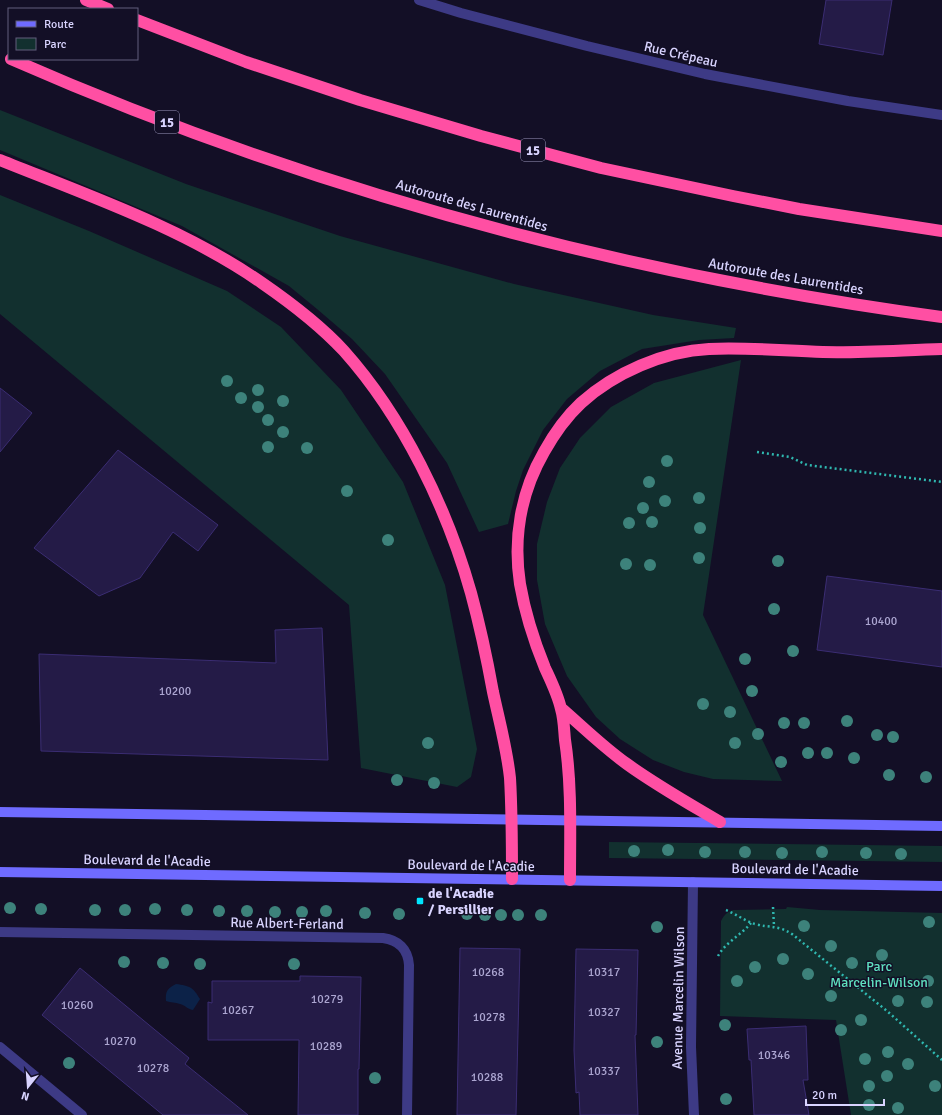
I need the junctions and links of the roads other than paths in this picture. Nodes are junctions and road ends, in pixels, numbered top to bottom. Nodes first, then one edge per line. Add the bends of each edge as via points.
1 (86, 0) edge
2 (419, 0) edge
3 (106, 8) edge
4 (138, 20) edge
5 (13, 60) edge
6 (942, 115) edge
7 (0, 160) edge
8 (942, 231) edge
9 (942, 317) edge
10 (942, 349) edge
11 (561, 708) junction
12 (0, 812) edge
13 (512, 819) junction
14 (570, 820) junction
15 (720, 822) junction
16 (942, 826) edge
17 (0, 872) edge
18 (512, 879) junction
19 (570, 880) junction
20 (693, 882) junction
21 (942, 886) edge
22 (0, 932) edge
23 (0, 1046) edge
24 (82, 1115) edge
25 (407, 1115) edge
26 (694, 1115) edge

1 - 3 highway
2 - 6 street, Rue Crépeau via 587,46 705,74 848,101
4 - 8 highway, 15 via 224,54 360,100 601,168 726,195
5 - 9 highway, Autoroute des Laurentides / 15 via 106,99 238,148 451,217 573,248 723,281
7 - 13 highway via 166,229 239,267 312,321 344,352 362,374 393,418 421,466 459,556 480,630 505,750 510,777
10 - 11 highway via 824,352 742,348 680,352 650,361 628,372 603,386 582,403 551,439 531,478 524,498 518,541 520,583 527,613
11 - 14 highway via 569,765
11 - 15 highway via 626,764
12 - 13 main road
13 - 14 main road
13 - 18 highway
14 - 15 main road
14 - 19 highway
15 - 16 main road
17 - 18 main road, Boulevard de l'Acadie
18 - 19 main road, Boulevard de l'Acadie
19 - 20 main road, Boulevard de l'Acadie
20 - 21 main road, Boulevard de l'Acadie
20 - 26 street, Avenue Marcelin Wilson via 691,1073
22 - 25 street, Rue Albert-Ferland via 378,938 395,941 407,954 409,965
23 - 24 street

